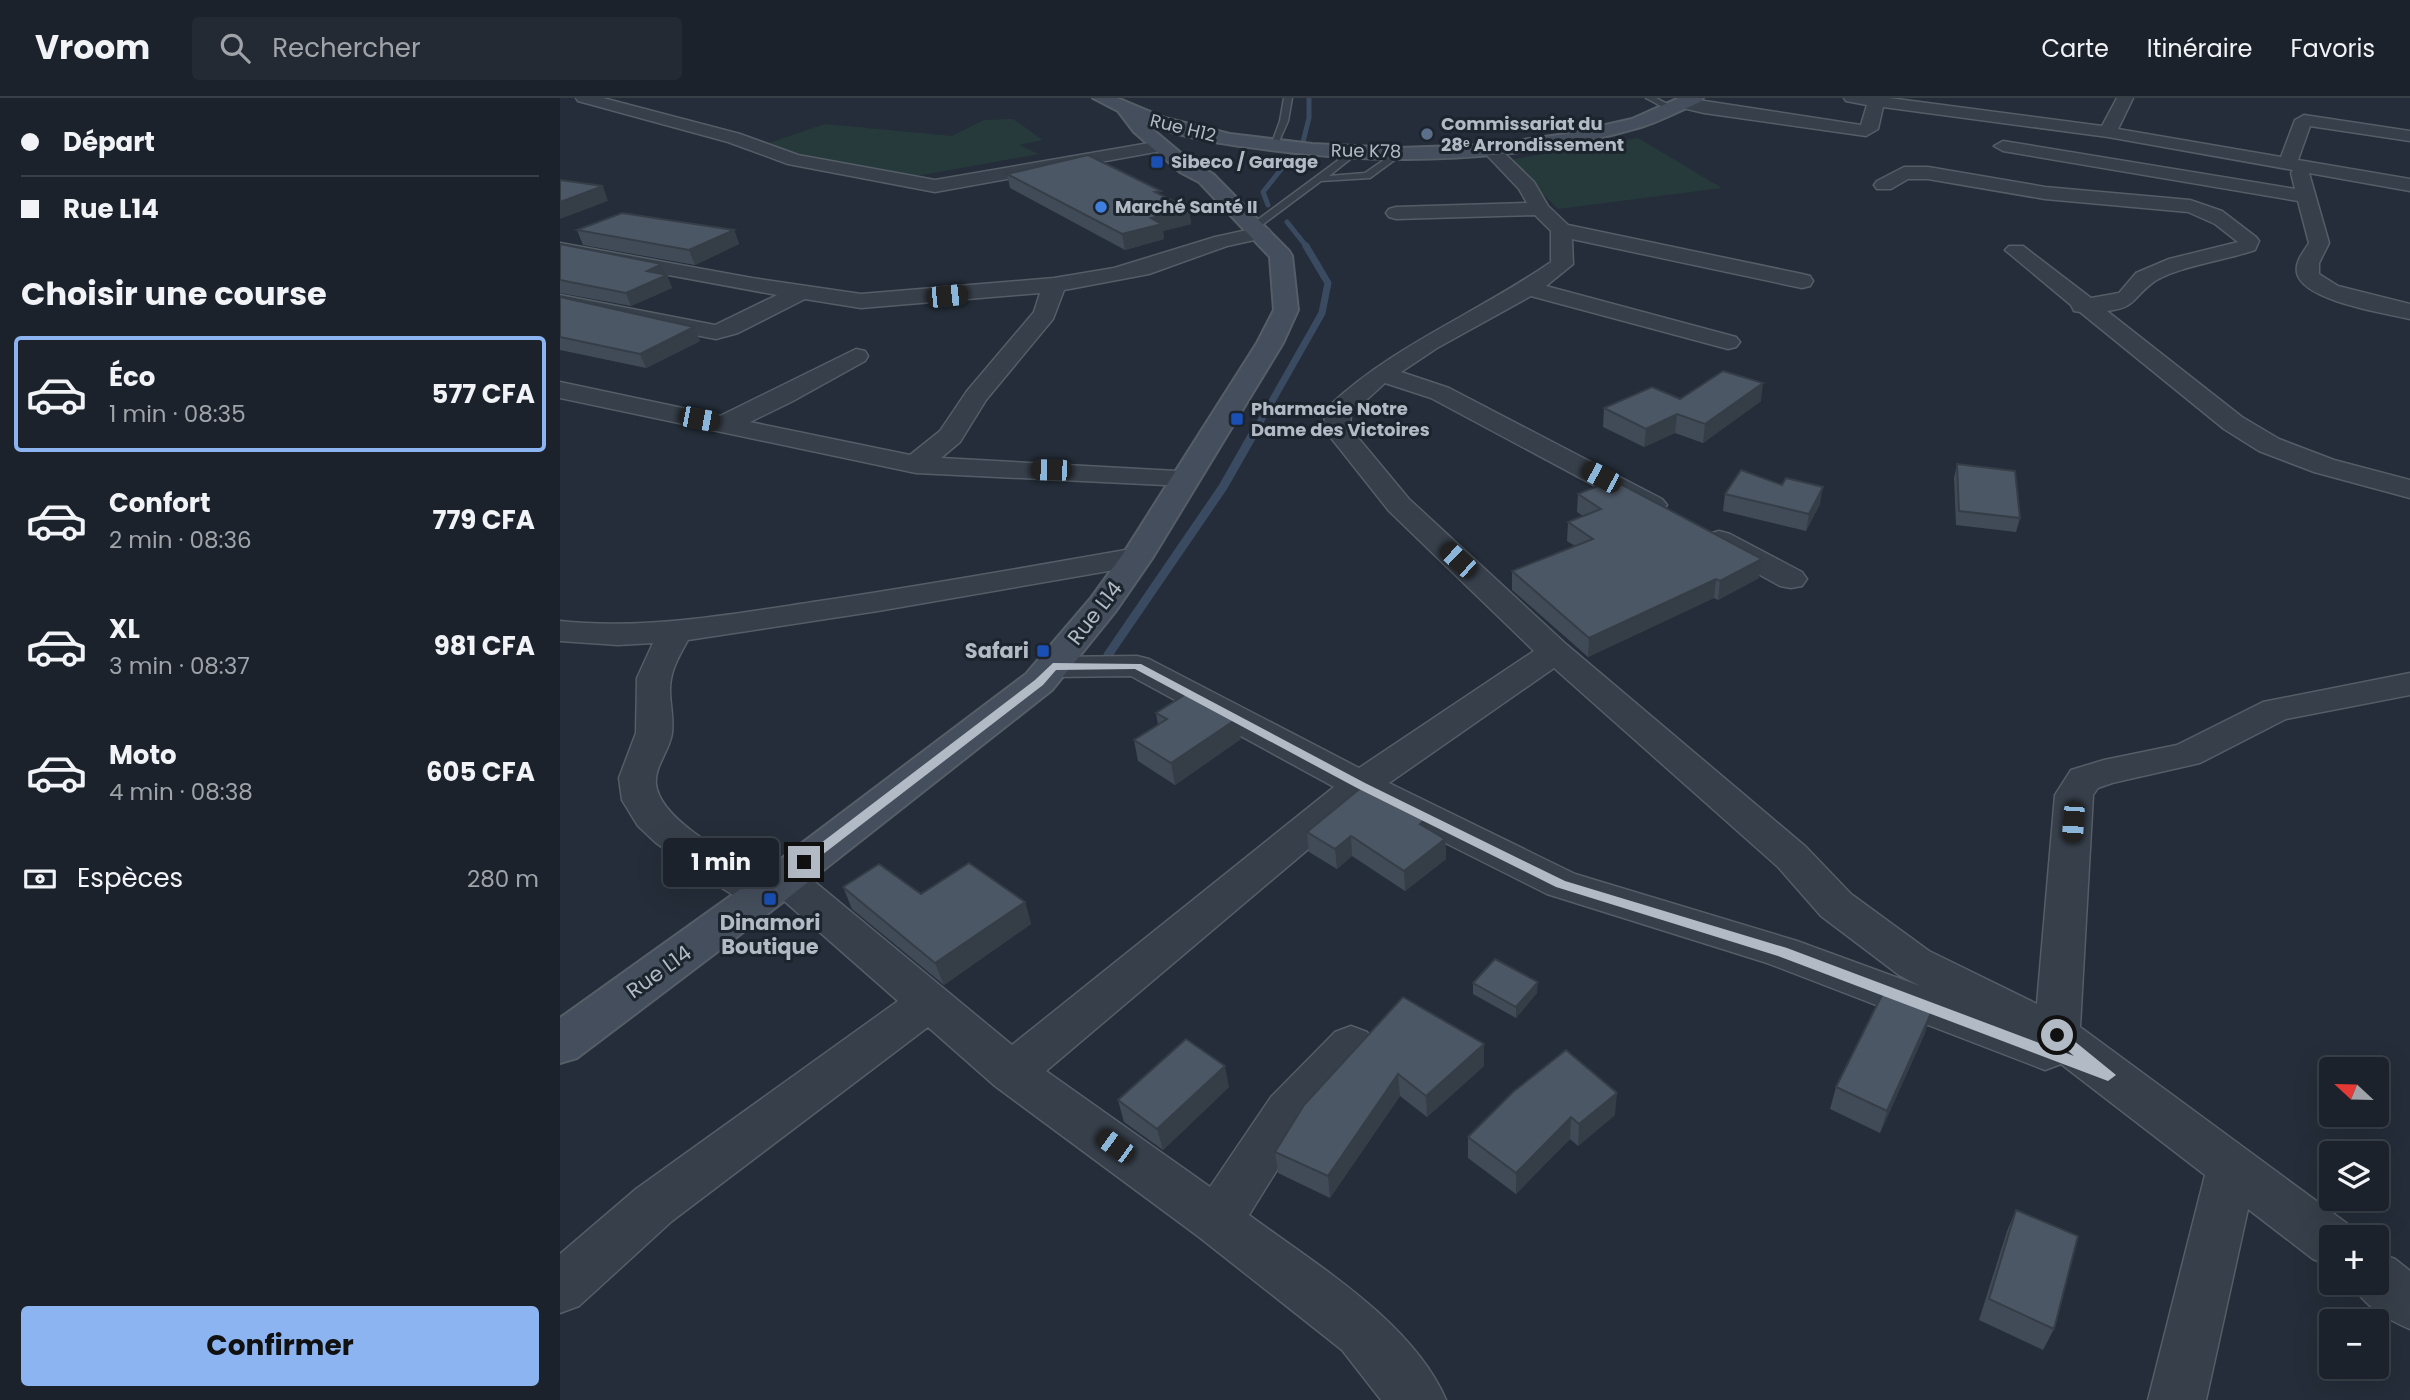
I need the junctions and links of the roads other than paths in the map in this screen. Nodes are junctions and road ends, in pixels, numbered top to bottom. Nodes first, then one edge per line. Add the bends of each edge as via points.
1 (584, 98) edge
2 (1102, 98) edge
3 (1288, 98) edge
4 (1650, 98) edge
5 (1852, 98) edge
6 (2125, 98) edge
7 (1876, 101) junction
8 (1684, 103) edge
9 (1943, 103) edge
10 (1127, 111) junction
11 (2108, 132) junction
12 (1211, 136) junction
13 (2410, 136) edge
14 (1241, 142) junction
15 (1161, 146) junction
16 (1273, 146) junction
17 (2003, 146) dead end
18 (1490, 149) junction
19 (1355, 152) junction
20 (1400, 153) junction
21 (1180, 160) junction
22 (2293, 166) junction
23 (1206, 178) junction
24 (1317, 179) junction
25 (1884, 185) dead end
26 (2410, 185) edge
27 (2306, 197) junction
28 (1540, 209) junction
29 (1395, 213) dead end
30 (1258, 229) junction
31 (1561, 230) junction
32 (560, 249) edge
33 (2015, 250) dead end
34 (623, 261) junction
35 (1802, 281) dead end
36 (575, 283) edge
37 (1054, 285) junction
38 (1528, 288) junction
39 (800, 292) junction
40 (560, 302) edge
41 (2082, 306) junction
42 (2410, 312) edge
43 (1728, 342) dead end
44 (856, 356) dead end
45 (1383, 374) junction
46 (560, 390) edge
47 (724, 424) junction
48 (916, 465) junction
49 (1185, 478) junction
50 (2410, 489) edge
51 (1136, 557) junction
52 (1791, 579) dead end
53 (560, 631) edge
54 (676, 631) junction
55 (1555, 652) junction
56 (1053, 667) junction
57 (2410, 684) edge
58 (1361, 785) junction
59 (774, 886) junction
60 (929, 1002) junction
61 (2057, 1035) junction
62 (560, 1044) edge
63 (1351, 1045) dead end
64 (1012, 1072) junction
65 (2108, 1075) junction
66 (2232, 1168) junction
67 (1217, 1221) junction
68 (2319, 1233) edge
69 (2389, 1287) edge
70 (560, 1288) edge
71 (2410, 1303) edge
72 (1417, 1400) edge
73 (2177, 1400) edge

1 - 15 street via 734,138 794,160 935,186
2 - 10 street
3 - 16 lane
4 - 8 lane
5 - 7 street
6 - 11 street
7 - 8 street via 1866,131
7 - 9 street
8 - 18 street, Rue K78 via 1643,123 1603,133
9 - 11 street
10 - 12 street, Rue H12
10 - 15 street, Rue L14
11 - 22 street
12 - 14 street, Rue H12
12 - 21 street
13 - 22 street via 2304,120
14 - 16 street, Rue K78
14 - 23 street via 1215,158
15 - 21 street, Rue L14
16 - 19 street, Rue K78
17 - 27 street
18 - 20 street, Rue K78
18 - 28 street via 1527,186
19 - 20 street, Rue K78
19 - 24 lane
20 - 24 lane via 1367,176
21 - 23 street, Rue L14
22 - 26 street
22 - 27 street
23 - 30 street, Rue L14
24 - 30 lane
25 - 41 street via 1904,173 1928,173 2045,193 2190,206 2210,211 2249,242 2144,278 2118,303
27 - 42 street via 2319,243 2307,264 2316,286
28 - 29 street
28 - 31 street
30 - 37 street via 1141,270
30 - 49 street, Rue L14 via 1281,256 1286,310 1270,344
31 - 35 street
31 - 38 street via 1562,264
32 - 34 street
33 - 41 street
34 - 36 street
34 - 39 street
37 - 39 street via 861,301
37 - 48 street via 1045,314 976,396 950,436
38 - 43 street
38 - 45 street
39 - 40 street via 716,332
41 - 50 street via 2234,424 2269,445 2324,466
44 - 47 street
45 - 52 street via 1440,393
45 - 55 street via 1359,389 1338,412 1337,429 1399,505
46 - 47 street
47 - 48 street
48 - 49 street
49 - 51 street, Rue L14
51 - 54 street via 909,598
51 - 56 street, Rue L14
53 - 54 street
54 - 59 street via 653,681 655,720 637,783 640,801 680,841
55 - 58 street
55 - 61 street via 1792,857 1836,905 1914,963
56 - 58 street via 1137,666
56 - 59 street, Rue L14
57 - 61 street via 2276,710 2188,755 2084,779 2074,795
58 - 64 street
58 - 65 street via 1561,884 1782,952
59 - 60 street
59 - 62 street, Rue L14
60 - 64 street
60 - 70 street via 654,1205
61 - 65 street
63 - 67 street via 1288,1111
64 - 67 street
65 - 66 street
66 - 68 street
66 - 73 street
67 - 72 street via 1361,1331
69 - 71 street

